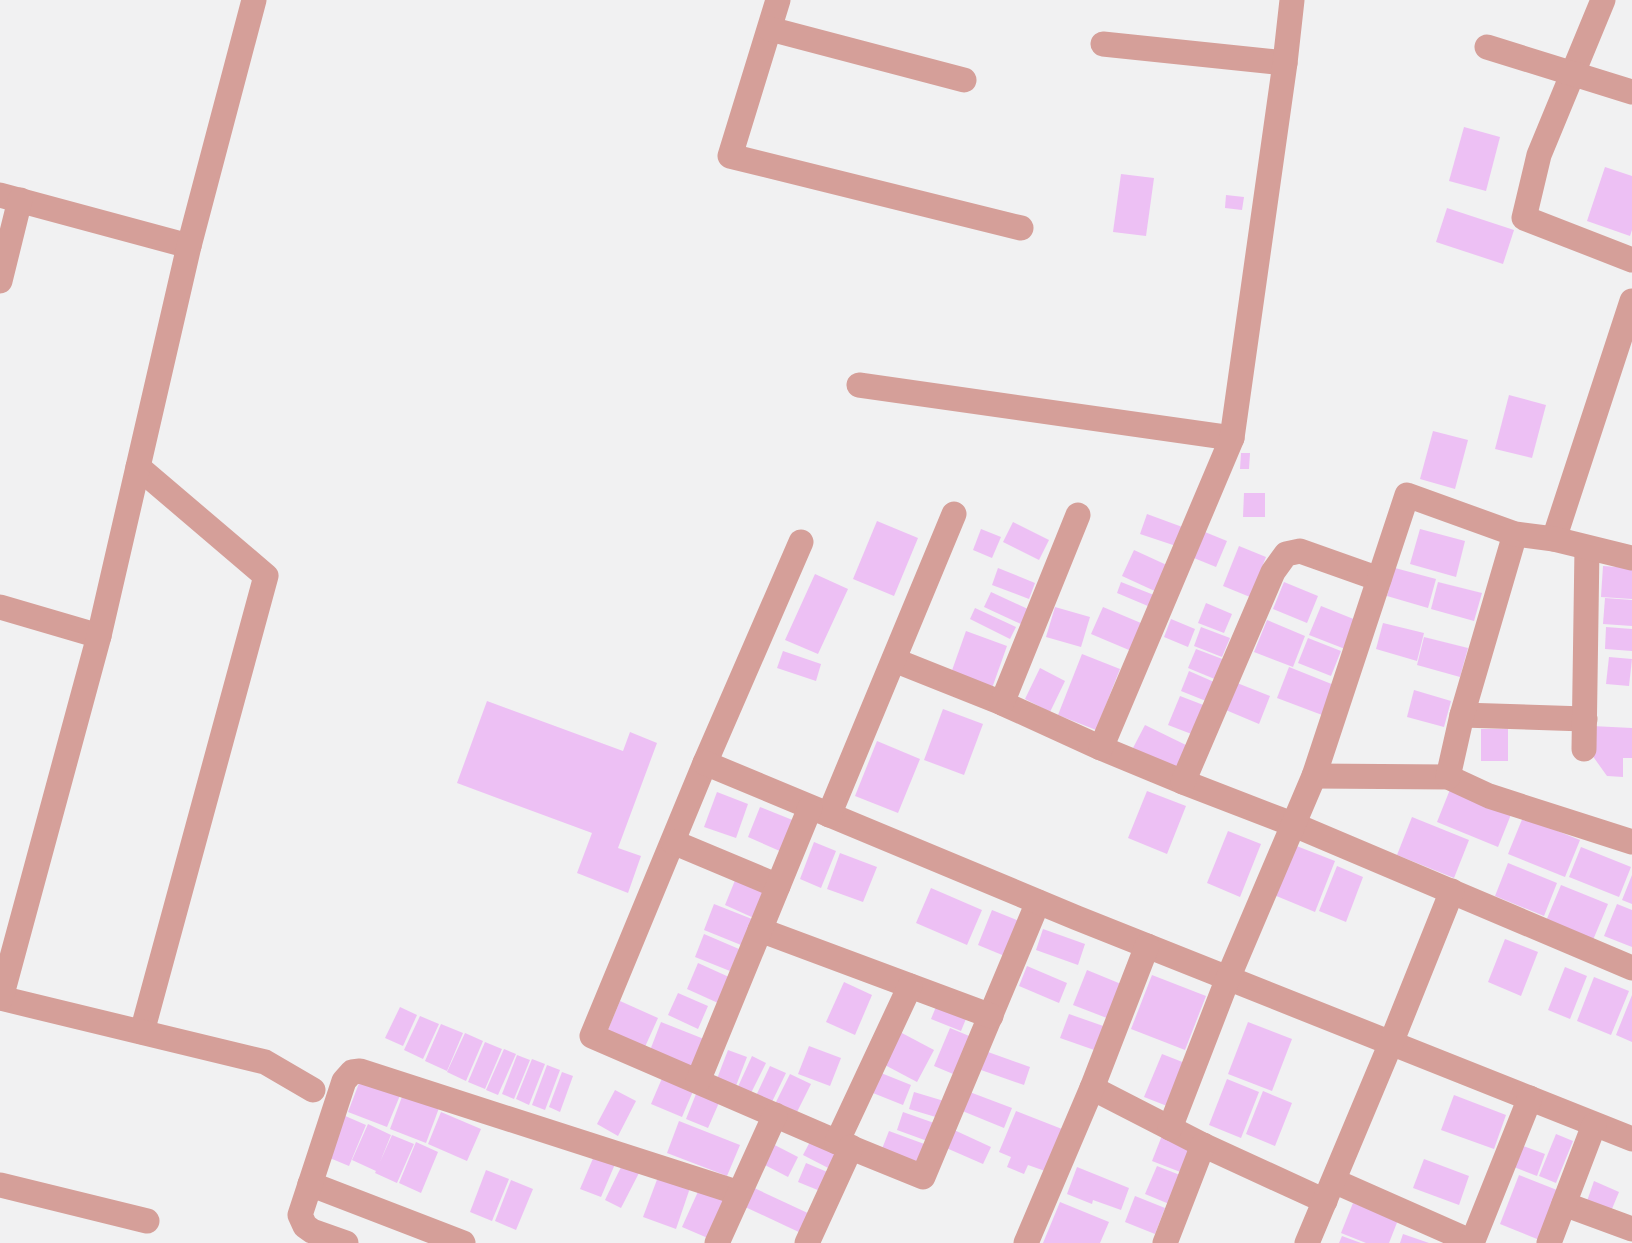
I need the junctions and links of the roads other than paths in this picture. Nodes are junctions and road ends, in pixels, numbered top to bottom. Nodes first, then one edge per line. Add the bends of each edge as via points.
1 (254, 0) edge
2 (778, 0) edge
3 (1292, 0) edge
4 (1603, 0) edge
5 (770, 29) junction
6 (1103, 44) dead end
7 (1487, 48) dead end
8 (1285, 63) junction
9 (1574, 73) junction
10 (964, 80) dead end
11 (1632, 92) edge
12 (10, 198) edge
13 (1022, 228) dead end
14 (188, 246) junction
15 (1632, 260) edge
16 (0, 280) edge
17 (1632, 301) edge
18 (859, 385) dead end
19 (1232, 438) junction
20 (138, 466) junction
21 (954, 514) dead end
22 (1078, 515) dead end
23 (1515, 534) junction
24 (1554, 539) junction
25 (801, 542) dead end
26 (1587, 548) junction
27 (1632, 558) edge
28 (1380, 579) junction
29 (0, 607) edge
30 (99, 636) junction
31 (894, 660) junction
32 (1002, 703) junction
33 (1462, 716) junction
34 (1584, 719) junction
35 (1102, 748) junction
36 (1584, 749) dead end
37 (706, 763) junction
38 (1314, 776) junction
39 (1448, 777) junction
40 (1183, 782) junction
41 (820, 811) junction
42 (1292, 824) junction
43 (673, 842) junction
44 (1632, 842) edge
45 (778, 886) junction
46 (1452, 892) junction
47 (1038, 902) junction
48 (760, 930) junction
49 (1148, 946) junction
50 (1632, 968) edge
51 (1228, 978) junction
52 (910, 986) junction
53 (1, 998) edge
54 (991, 1016) junction
55 (142, 1032) junction
56 (1391, 1043) junction
57 (698, 1081) junction
58 (1092, 1088) junction
59 (312, 1090) dead end
60 (1530, 1098) junction
61 (775, 1115) junction
62 (1594, 1125) junction
63 (1170, 1128) junction
64 (1632, 1139) edge
65 (844, 1145) junction
66 (1203, 1145) junction
67 (310, 1184) junction
68 (0, 1185) edge
69 (1329, 1191) junction
70 (739, 1193) junction
71 (1564, 1204) junction
72 (147, 1220) dead end
73 (1618, 1232) edge
74 (1472, 1242) edge
75 (346, 1243) edge
76 (463, 1243) edge
77 (717, 1243) edge
78 (807, 1243) edge
79 (1026, 1243) edge
80 (1165, 1243) edge
81 (1307, 1243) edge
82 (1549, 1243) edge

1 - 14 street
2 - 5 street
3 - 8 street
4 - 9 street
5 - 10 street
5 - 13 street via 730,156
6 - 8 street
7 - 9 street
8 - 19 street
9 - 11 street
9 - 15 street via 1539,155 1524,218
12 - 14 street
12 - 16 street
14 - 20 street
17 - 24 street
18 - 19 street
19 - 35 street
20 - 30 street
20 - 55 street via 266,576
21 - 31 street
22 - 32 street
23 - 24 street
23 - 28 street via 1407,495
23 - 33 street
24 - 26 street
25 - 37 street
26 - 27 street
26 - 34 street
28 - 38 street
28 - 40 street via 1300,551 1286,554 1273,572
29 - 30 street
30 - 53 street
31 - 32 street
31 - 41 street
32 - 35 street
33 - 34 street
33 - 39 street
34 - 36 street
35 - 40 street
37 - 41 street
37 - 43 street
38 - 39 street
38 - 42 street
39 - 44 street via 1489,796
40 - 42 street
41 - 45 street
41 - 47 street
42 - 46 street
42 - 51 street
43 - 45 street
43 - 57 street via 592,1036
45 - 48 street
46 - 50 street
46 - 56 street
47 - 49 street
47 - 54 street
48 - 52 street
48 - 57 street
49 - 51 street
49 - 58 street
51 - 56 street
51 - 63 street
52 - 54 street
52 - 65 street
53 - 55 street
54 - 65 street via 923,1177
55 - 59 street via 265,1062
56 - 60 street
56 - 69 street
57 - 61 street
58 - 63 street
58 - 79 street
60 - 62 street
60 - 74 street
61 - 65 street
61 - 70 street
62 - 64 street
62 - 71 street
63 - 66 street
65 - 78 street
66 - 69 street
66 - 80 street
67 - 70 street via 344,1081 352,1072 360,1071
67 - 75 street via 300,1215 305,1226 312,1232
67 - 76 street
68 - 72 street
69 - 74 street
69 - 81 street
70 - 77 street
71 - 73 street
71 - 82 street

